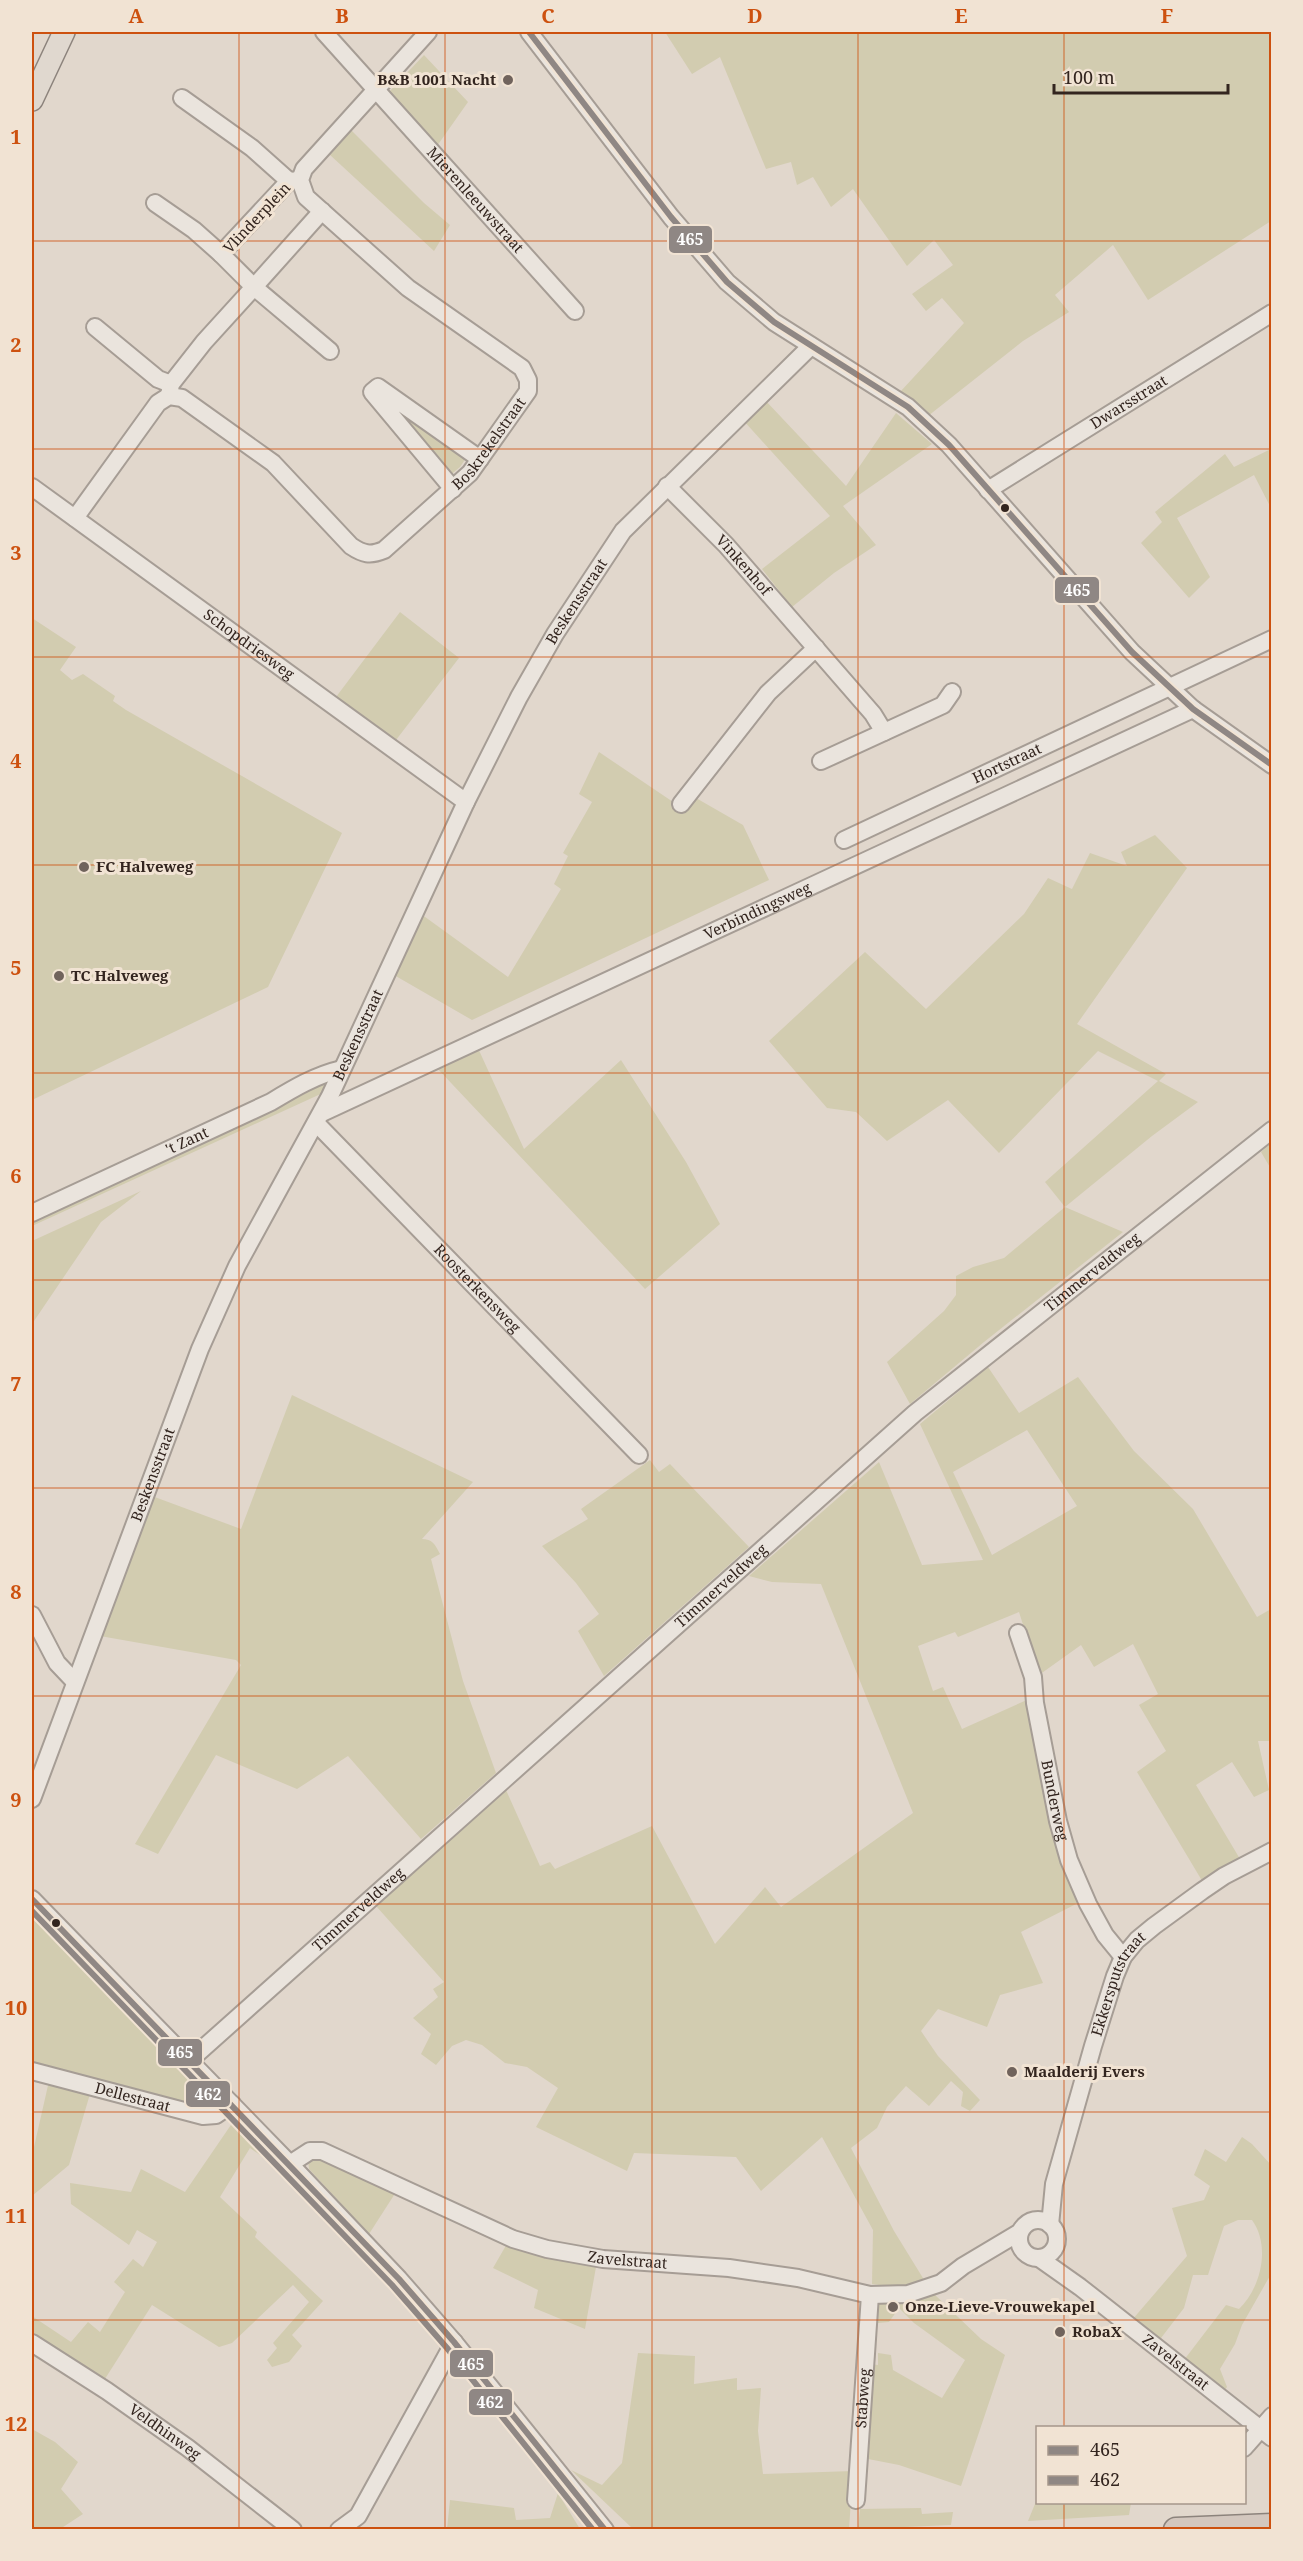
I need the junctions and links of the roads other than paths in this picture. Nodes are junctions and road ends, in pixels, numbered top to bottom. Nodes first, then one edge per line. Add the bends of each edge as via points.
1 (64, 32) edge
2 (324, 32) edge
3 (428, 32) edge
4 (529, 32) edge
5 (377, 89) junction
6 (182, 98) dead end
7 (32, 100) edge
8 (294, 181) junction
9 (155, 203) dead end
10 (322, 211) junction
11 (221, 254) junction
12 (254, 287) junction
13 (575, 311) dead end
14 (1272, 314) edge
15 (96, 327) dead end
16 (811, 345) junction
17 (330, 351) dead end
18 (170, 390) junction
19 (480, 459) junction
20 (667, 486) junction
21 (32, 487) edge
22 (453, 489) junction
23 (988, 490) junction
24 (75, 518) junction
25 (1272, 639) edge
26 (816, 648) junction
27 (1165, 683) junction
28 (952, 692) dead end
29 (1188, 705) junction
30 (884, 732) junction
31 (1002, 760) dead end
32 (821, 761) dead end
33 (1272, 765) edge
34 (466, 802) junction
35 (681, 804) dead end
36 (844, 840) dead end
37 (342, 1068) junction
38 (319, 1118) junction
39 (1272, 1130) edge
40 (32, 1213) edge
41 (639, 1455) dead end
42 (32, 1615) edge
43 (1018, 1633) dead end
44 (75, 1682) junction
45 (32, 1799) edge
46 (1272, 1851) edge
47 (32, 1899) edge
48 (1123, 1957) junction
49 (190, 2060) junction
50 (32, 2071) edge
51 (232, 2104) junction
52 (290, 2164) junction
53 (1054, 2184) junction
54 (1050, 2225) junction
55 (1024, 2227) junction
56 (1055, 2247) junction
57 (1023, 2251) junction
58 (977, 2258) junction
59 (1039, 2259) junction
60 (1080, 2287) junction
61 (870, 2295) junction
62 (454, 2342) junction
63 (32, 2343) edge
64 (1272, 2416) edge
65 (1268, 2436) edge
66 (1246, 2447) edge
67 (856, 2500) dead end
68 (1272, 2526) edge
69 (293, 2529) edge
70 (339, 2529) edge
71 (605, 2529) edge
72 (1176, 2529) edge

1 - 7 main road
2 - 5 street, Mierenleeuwstraat
3 - 5 street
4 - 16 street via 704,258 774,322
5 - 8 street
5 - 13 street, Mierenleeuwstraat
6 - 8 street, Boskrekelstraat
8 - 10 street, Boskrekelstraat
8 - 11 street, Vlinderplein
9 - 11 street
10 - 12 street
10 - 19 street, Boskrekelstraat via 408,288 522,368 528,391
11 - 12 street, Vlinderplein
12 - 17 street, Vlinderplein
12 - 18 street via 204,342
14 - 23 street, Dwarsstraat
15 - 18 street
16 - 20 street, Beskensstraat
16 - 23 street via 908,407 949,445
18 - 22 street, Boskrekelstraat via 273,463 362,553 384,550
18 - 24 street
19 - 22 street, Boskrekelstraat
19 - 22 street via 378,387 372,392
20 - 26 street, Vinkenhof via 726,545
20 - 34 street, Beskensstraat via 623,531 555,634
21 - 24 street, Schopdriesweg
23 - 27 street via 1089,605
24 - 34 street, Schopdriesweg
25 - 27 street
26 - 30 street, Vinkenhof
26 - 35 street via 768,693
27 - 29 street
27 - 31 street
27 - 36 street, Hortstraat
28 - 30 street via 943,705
29 - 33 street
29 - 38 street, Verbindingsweg
30 - 32 street
34 - 37 street, Beskensstraat
37 - 38 street, Beskensstraat
37 - 40 street, 't Zant via 301,1083 271,1102
38 - 41 street, Roosterkensweg
38 - 44 street, Beskensstraat via 220,1301
39 - 49 street, Timmerveldweg via 915,1413
42 - 44 street via 57,1663
43 - 48 street, Bunderweg via 1032,1670 1035,1703 1069,1860 1105,1935
44 - 45 street, Beskensstraat
46 - 48 street, Ekkersputstraat via 1202,1891 1137,1940
47 - 49 street
48 - 53 street, Ekkersputstraat via 1090,2055
49 - 51 street
50 - 51 street, Dellestraat via 203,2116 216,2115
51 - 52 street
52 - 61 street, Zavelstraat via 310,2151 322,2151 513,2239 575,2256 729,2268 798,2278
52 - 62 street
53 - 54 street, Ekkersputstraat
53 - 55 street, Ekkersputstraat via 1040,2211
54 - 55 street via 1039,2220
54 - 56 street, Zavelstraat via 1056,2235
55 - 57 street via 1019,2240
55 - 58 street, Zavelstraat
56 - 59 street
56 - 60 street, Zavelstraat
57 - 58 street, Zavelstraat via 998,2251
57 - 59 street, Zavelstraat
58 - 61 street, Zavelstraat via 940,2283 922,2290
59 - 60 street, Zavelstraat
60 - 65 street, Zavelstraat
61 - 67 street, Stabweg
62 - 70 street via 358,2516
62 - 71 street
63 - 69 street, Veldhinweg via 188,2448
64 - 65 street
65 - 66 street
68 - 72 highway

